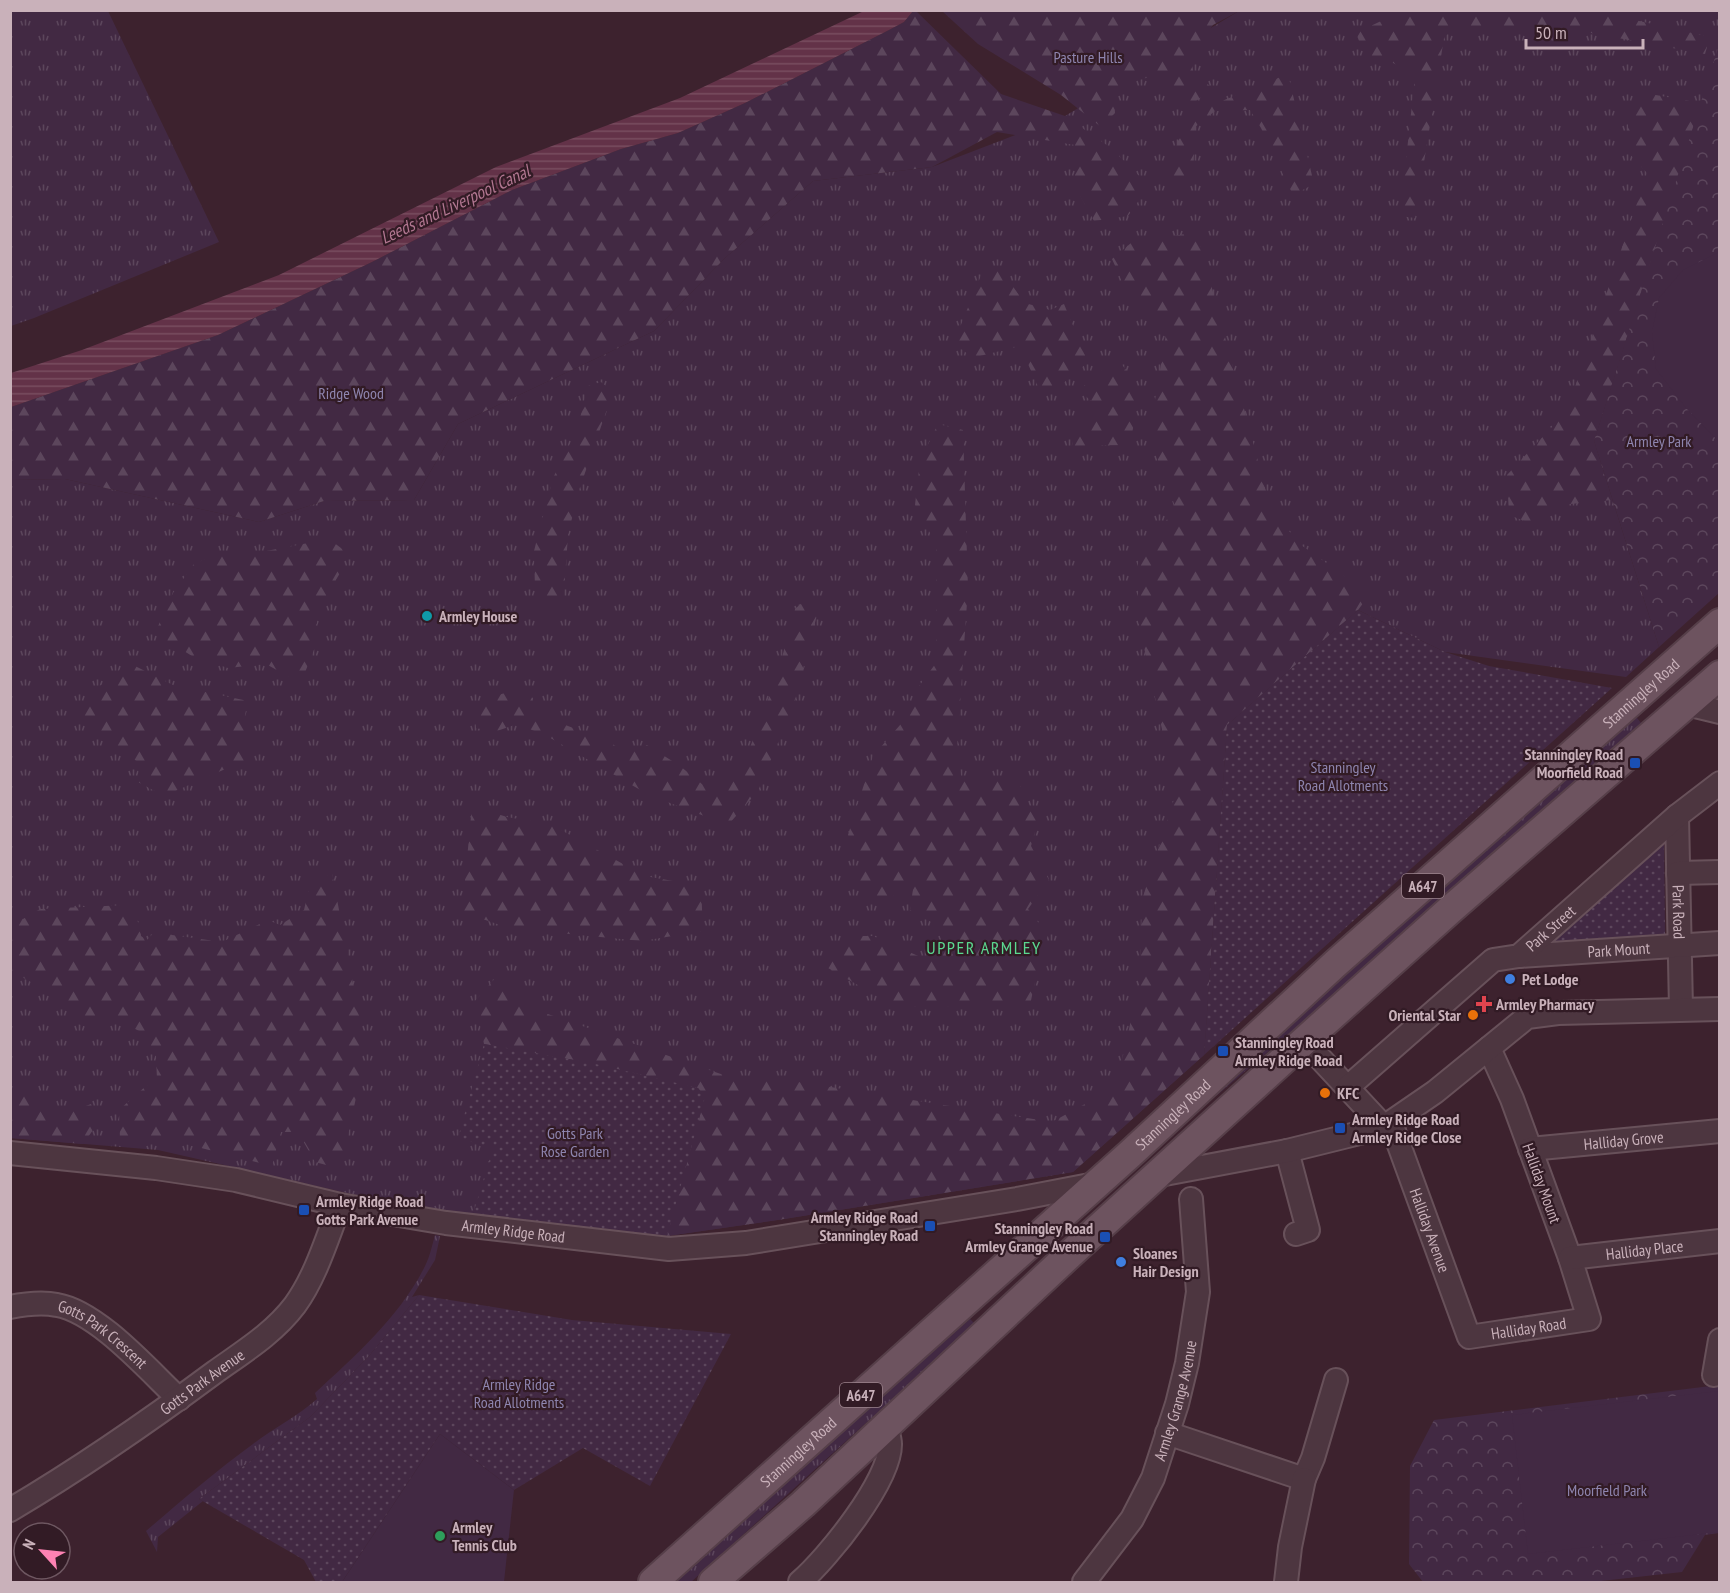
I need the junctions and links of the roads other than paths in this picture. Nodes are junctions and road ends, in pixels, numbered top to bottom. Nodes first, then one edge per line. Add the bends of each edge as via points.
1 (1719, 623) edge
2 (1667, 670) junction
3 (1719, 675) edge
4 (1644, 690) junction
5 (1685, 706) junction
6 (1719, 712) edge
7 (1719, 783) edge
8 (1709, 801) edge
9 (1677, 816) junction
10 (1719, 872) edge
11 (1678, 873) junction
12 (1719, 943) edge
13 (1680, 945) junction
14 (1519, 956) junction
15 (1681, 1009) junction
16 (1719, 1009) edge
17 (1304, 1041) junction
18 (1489, 1048) junction
19 (1348, 1087) junction
20 (1388, 1125) junction
21 (1719, 1131) edge
22 (1191, 1144) junction
23 (1530, 1149) junction
24 (1287, 1151) junction
25 (10, 1154) edge
26 (1130, 1154) junction
27 (1221, 1164) junction
28 (1154, 1176) junction
29 (1095, 1184) junction
30 (1017, 1199) junction
31 (1191, 1199) dead end
32 (340, 1205) junction
33 (1069, 1208) junction
34 (1296, 1234) dead end
35 (1719, 1241) edge
36 (1570, 1258) junction
37 (10, 1307) edge
38 (1589, 1319) joint
39 (992, 1327) junction
40 (1469, 1337) joint
41 (1719, 1340) edge
42 (898, 1362) junction
43 (1714, 1374) dead end
44 (1336, 1380) dead end
45 (179, 1399) junction
46 (886, 1426) junction
47 (1167, 1433) junction
48 (1304, 1479) junction
49 (10, 1510) edge
50 (653, 1582) edge
51 (713, 1582) edge
52 (800, 1582) edge
53 (1084, 1582) edge
54 (1286, 1582) edge

1 - 2 main road, Stanningley Road / A647
2 - 4 main road, Stanningley Road / A647
2 - 5 main road via 1684,679
3 - 5 main road, Stanningley Road / A647
4 - 5 main road via 1650,708
4 - 26 main road, Stanningley Road / A647 via 1335,964
5 - 6 street
5 - 17 main road, Stanningley Road / A647
7 - 8 street, Park Street
8 - 9 street, Park Street
9 - 11 street, Park Road
9 - 14 street, Park Street
10 - 11 street
11 - 13 street, Park Road
12 - 13 street, Park Mount
13 - 14 street, Park Mount
13 - 15 street, Park Road
14 - 19 street, Park Street via 1493,960
15 - 16 street
15 - 18 street via 1527,1017
17 - 19 street
17 - 22 main road, Stanningley Road / A647
18 - 20 street
18 - 23 street, Halliday Mount
19 - 20 street
20 - 24 street
20 - 40 street, Halliday Avenue
21 - 23 street, Halliday Grove
22 - 26 main road
22 - 27 street via 1207,1160
22 - 28 main road, Stanningley Road / A647
23 - 36 street, Halliday Mount
24 - 27 street
24 - 34 street via 1308,1230
25 - 32 street, Armley Ridge Road via 236,1180
26 - 29 main road, Stanningley Road / A647
27 - 28 street
28 - 33 main road via 1111,1206 1096,1211
28 - 39 main road, Stanningley Road / A647
29 - 30 street, Armley Ridge Road
29 - 33 main road, Stanningley Road / A647
30 - 32 street, Armley Ridge Road via 746,1243 669,1249 446,1223
30 - 33 street, Armley Ridge Road
31 - 47 street, Armley Grange Avenue via 1198,1292 1187,1363
32 - 45 street, Gotts Park Avenue via 297,1303 279,1325
33 - 42 main road, Stanningley Road / A647
35 - 36 street, Halliday Place
36 - 38 street, Halliday Mount
37 - 45 street, Gotts Park Crescent via 57,1305 79,1312 103,1328
38 - 40 street, Halliday Road
39 - 42 main road via 977,1312 969,1312 929,1349
39 - 46 main road, Stanningley Road / A647
41 - 43 street
42 - 50 main road, Stanningley Road / A647
44 - 48 street
45 - 49 street, Gotts Park Avenue via 78,1469
46 - 51 main road, Stanningley Road / A647
46 - 52 street via 890,1445 874,1490 834,1545
47 - 48 street
47 - 53 street, Armley Grange Avenue via 1153,1478 1131,1519
48 - 54 street

